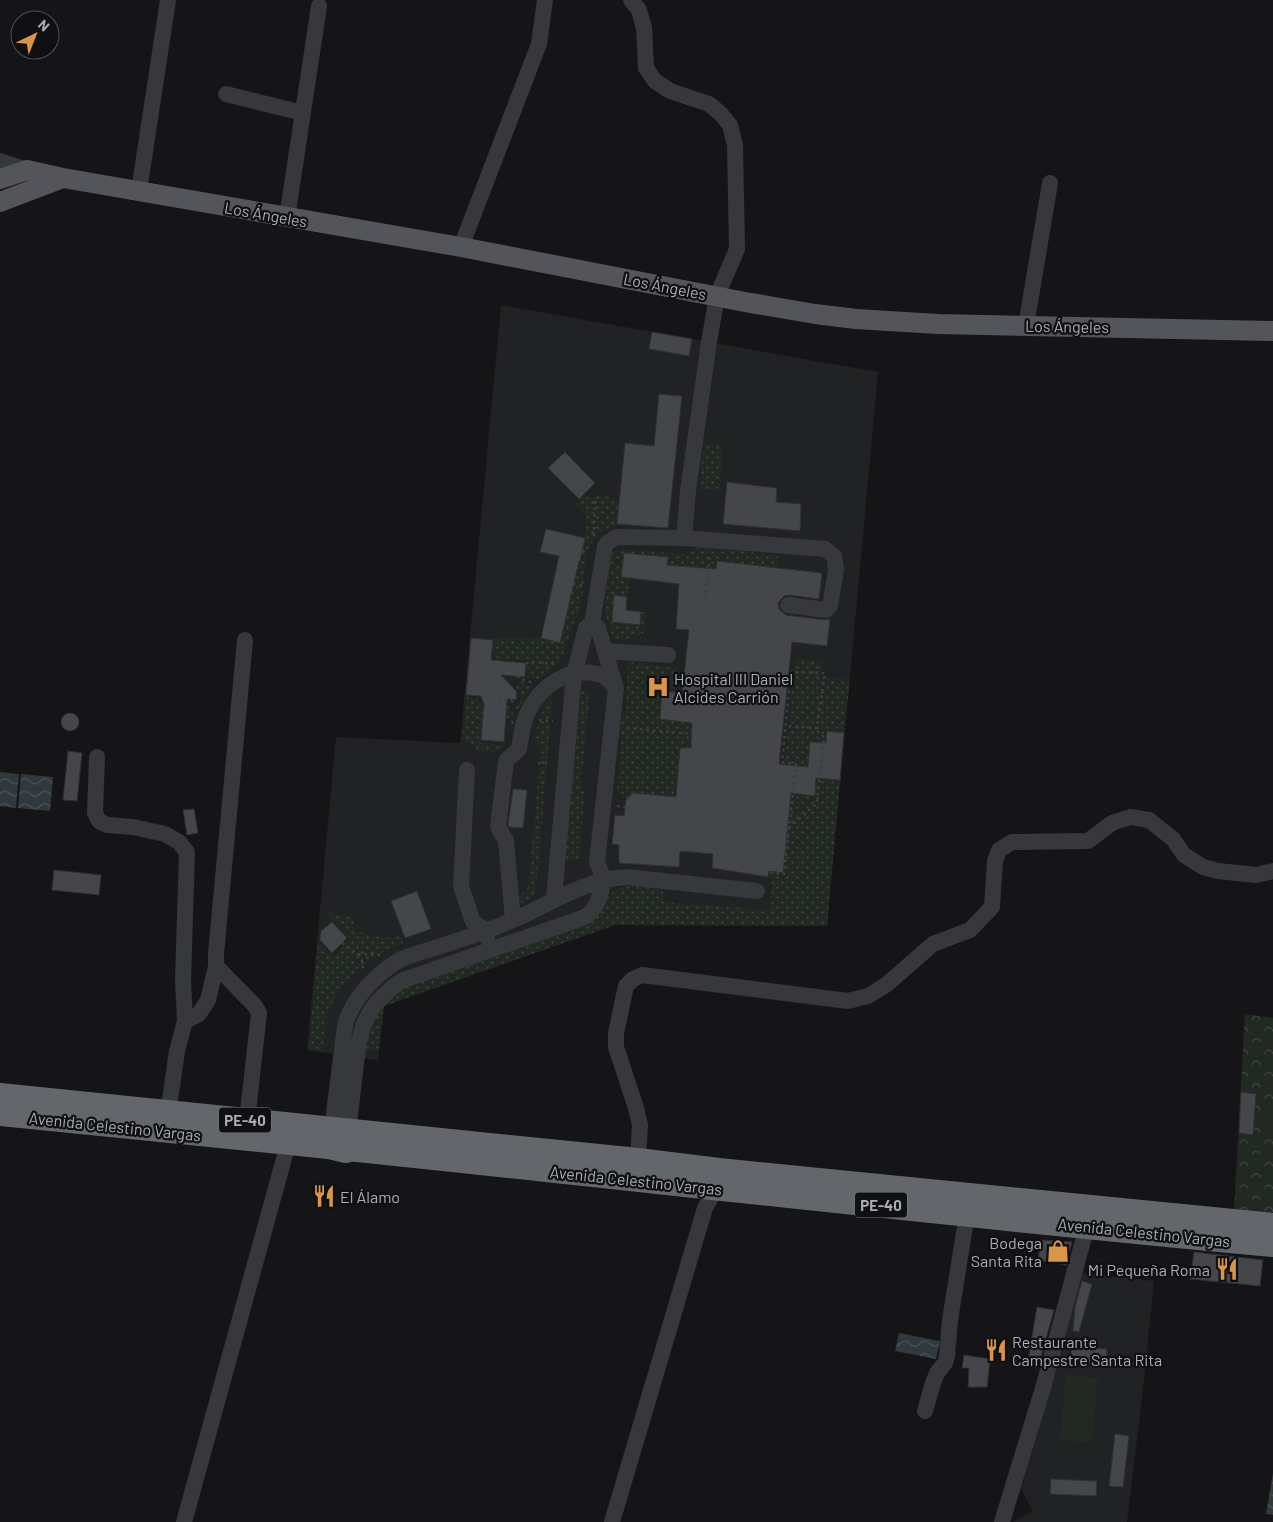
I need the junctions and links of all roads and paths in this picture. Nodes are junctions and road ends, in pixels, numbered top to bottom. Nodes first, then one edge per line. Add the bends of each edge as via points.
1 (168, 0) edge
2 (545, 0) edge
3 (630, 0) edge
4 (319, 6) dead end
5 (226, 94) dead end
6 (303, 113) junction
7 (0, 161) edge
8 (27, 170) junction
9 (64, 178) junction
10 (0, 179) edge
11 (1050, 184) dead end
12 (139, 191) junction
13 (0, 202) edge
14 (287, 218) junction
15 (461, 247) junction
16 (717, 296) junction
17 (1026, 326) junction
18 (1273, 331) edge
19 (595, 500) dead end
20 (684, 538) junction
21 (594, 544) dead end
22 (711, 546) dead end
23 (582, 551) dead end
24 (588, 552) dead end
25 (573, 584) dead end
26 (584, 586) dead end
27 (704, 605) dead end
28 (788, 605) dead end
29 (592, 623) junction
30 (245, 640) dead end
31 (605, 651) junction
32 (668, 655) dead end
33 (526, 664) dead end
34 (559, 665) dead end
35 (574, 674) junction
36 (518, 676) dead end
37 (537, 685) dead end
38 (616, 688) junction
39 (519, 694) dead end
40 (498, 699) dead end
41 (538, 720) dead end
42 (553, 721) dead end
43 (786, 726) junction
44 (625, 728) dead end
45 (816, 728) junction
46 (692, 734) dead end
47 (97, 757) dead end
48 (538, 763) dead end
49 (549, 764) dead end
50 (467, 770) dead end
51 (789, 828) junction
52 (1273, 871) edge
53 (770, 873) dead end
54 (603, 880) junction
55 (757, 891) dead end
56 (554, 898) junction
57 (513, 920) junction
58 (486, 930) junction
59 (342, 943) dead end
60 (488, 950) junction
61 (358, 954) junction
62 (380, 955) dead end
63 (216, 966) junction
64 (363, 968) dead end
65 (185, 1022) junction
66 (0, 1095) edge
67 (0, 1114) edge
68 (247, 1120) junction
69 (167, 1122) junction
70 (339, 1140) junction
71 (288, 1144) junction
72 (489, 1154) junction
73 (638, 1160) junction
74 (717, 1180) junction
75 (953, 1206) junction
76 (1087, 1216) junction
77 (1172, 1225) junction
78 (1273, 1225) edge
79 (1273, 1245) edge
80 (924, 1411) dead end
81 (184, 1522) edge
82 (612, 1522) edge
83 (1002, 1522) edge

1 - 12 street
2 - 15 street via 539,44
3 - 16 street via 639,10 644,28 646,68 655,81 670,91 709,104 720,113 732,132 737,249
4 - 6 street
5 - 6 street
6 - 14 street
7 - 8 street
8 - 9 main road, Los Ángeles
8 - 10 main road
9 - 12 main road, Los Ángeles
9 - 13 main road
11 - 17 street
12 - 14 main road, Los Ángeles
14 - 15 main road, Los Ángeles
15 - 16 main road, Los Ángeles
16 - 17 main road, Los Ángeles via 856,319
16 - 20 street
17 - 18 main road, Los Ángeles
19 - 21 path
20 - 28 street via 825,550 834,556 836,570 830,606 826,610
20 - 29 street via 617,536 608,542
22 - 27 path
23 - 24 path
25 - 26 path
29 - 31 street via 598,628
29 - 35 street via 586,628
30 - 63 street
31 - 32 street
31 - 38 street
33 - 34 path
35 - 38 street via 584,671 603,675
35 - 56 street
35 - 57 street via 551,683 539,694 528,712 519,749 506,761 498,827 506,841
36 - 37 path via 518,679
38 - 54 street via 597,862
39 - 40 path via 518,702
41 - 42 path
43 - 45 path
43 - 45 path via 791,672 825,673
43 - 51 path via 782,762 796,764
44 - 46 path
45 - 51 path via 824,737 817,803
47 - 65 street via 95,813 99,821 165,834 179,842 187,852
48 - 49 path
50 - 58 street via 461,886 473,922
51 - 53 path via 784,874
52 - 73 street via 1256,875 1203,867 1184,855 1173,839 1149,820 1130,818 1112,824 1088,842 1012,842 999,850 995,861 992,907 984,918 970,930 933,944 886,985 868,996 848,1001 642,975 633,979 626,986 616,1047 640,1125
54 - 55 street via 626,877
54 - 56 street
54 - 60 street via 592,913
56 - 57 street
57 - 58 street
58 - 60 street
58 - 70 street via 401,959 386,968 360,994 344,1025
59 - 61 path
60 - 70 street via 401,981 378,1000 360,1033
61 - 62 path
61 - 64 path
63 - 65 street via 208,1000 199,1014
63 - 68 street via 259,1013
65 - 69 street via 176,1051
66 - 69 highway, Avenida Celestino Vargas / PE-40
67 - 69 highway, Avenida Celestino Vargas / PE-40
68 - 69 highway, Avenida Celestino Vargas / PE-40
68 - 70 highway, Avenida Celestino Vargas / PE-40
69 - 71 highway, Avenida Celestino Vargas / PE-40
70 - 71 highway, Avenida Celestino Vargas / PE-40
70 - 72 highway, Avenida Celestino Vargas / PE-40 via 348,1149
71 - 81 street
72 - 73 highway, Avenida Celestino Vargas / PE-40
72 - 74 highway, Avenida Celestino Vargas / PE-40
73 - 74 highway, Avenida Celestino Vargas / PE-40
74 - 75 highway, Avenida Celestino Vargas / PE-40
74 - 82 street via 705,1208
75 - 76 highway, Avenida Celestino Vargas / PE-40
75 - 80 street via 947,1356
76 - 77 highway, Avenida Celestino Vargas / PE-40
76 - 83 street via 1043,1388
77 - 78 highway, Avenida Celestino Vargas / PE-40
77 - 79 highway, Avenida Celestino Vargas / PE-40

